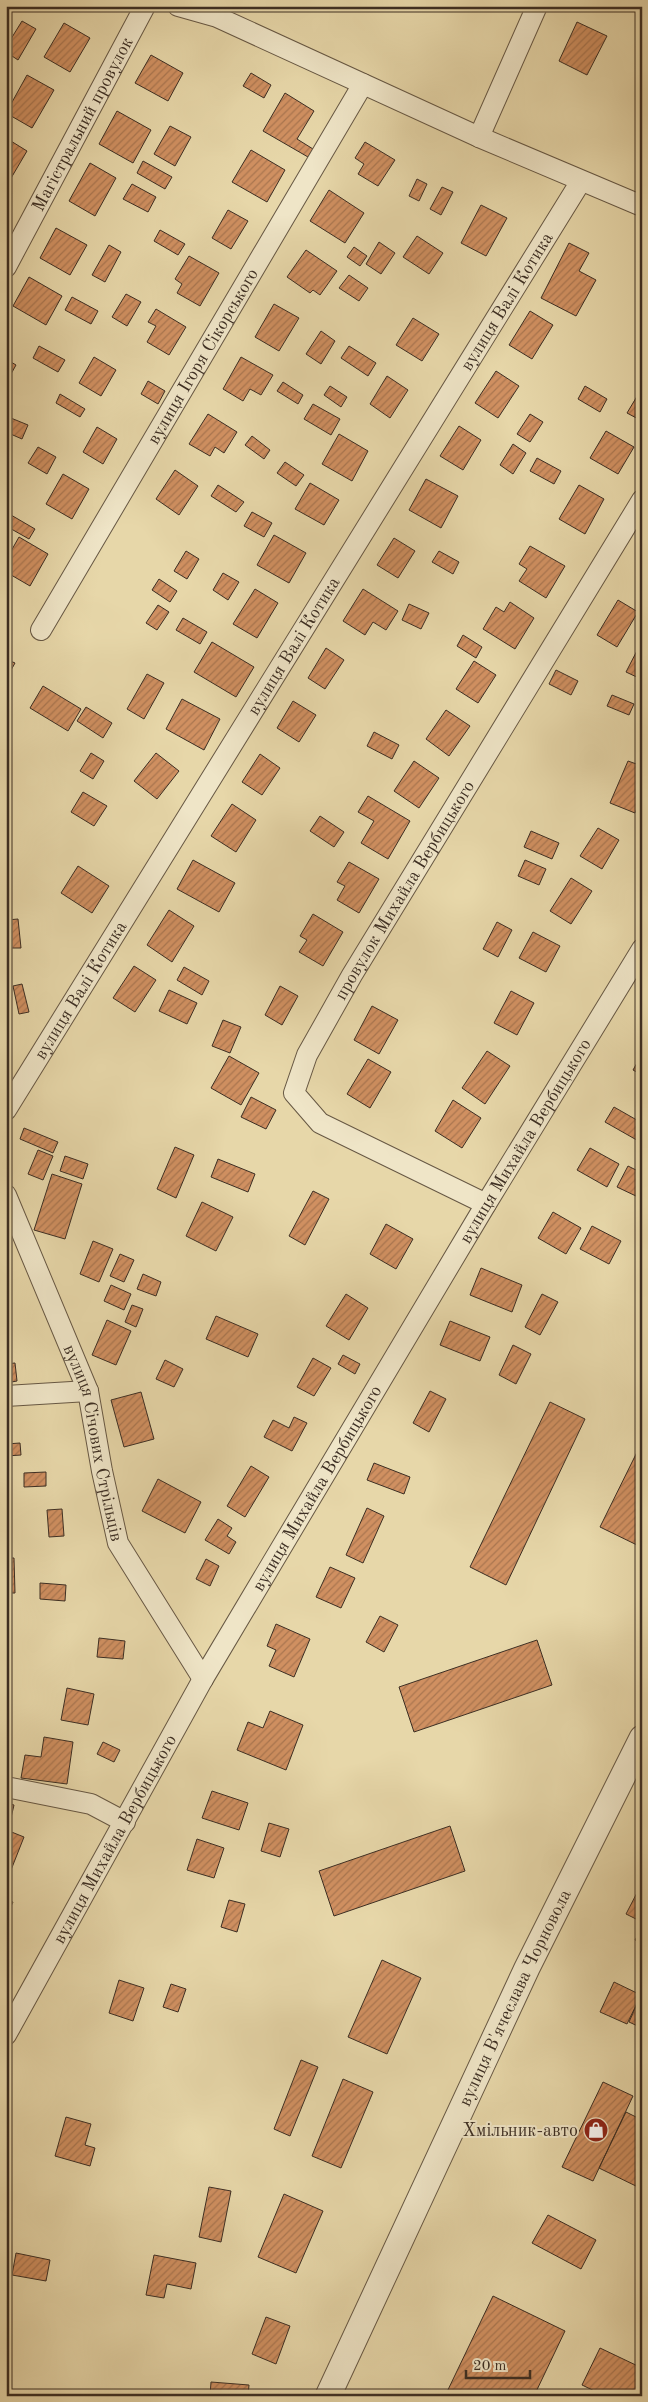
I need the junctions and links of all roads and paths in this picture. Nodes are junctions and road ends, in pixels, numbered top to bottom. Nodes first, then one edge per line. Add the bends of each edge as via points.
1 (145, 6) edge
2 (178, 6) edge
3 (537, 6) edge
4 (219, 12) edge
5 (363, 84) junction
6 (479, 137) junction
7 (581, 181) junction
8 (642, 206) edge
9 (6, 266) edge
10 (642, 500) edge
11 (41, 630) dead end
12 (642, 949) edge
13 (6, 1110) edge
14 (6, 1195) edge
15 (486, 1204) junction
16 (88, 1391) junction
17 (6, 1396) edge
18 (203, 1679) junction
19 (642, 1738) edge
20 (6, 1787) edge
21 (125, 1822) junction
22 (6, 2035) edge
23 (328, 2396) edge

1 - 9 street, Магістральний провулок
2 - 4 street
3 - 6 street
4 - 5 street
5 - 6 street
5 - 11 street, вулиця Ігоря Сікорського
6 - 7 street
7 - 8 street
7 - 13 street, вулиця Валі Котика
10 - 15 street, провулок Михайла Вербицького via 357,966 307,1055 294,1093 320,1123
12 - 15 street, вулиця Михайла Вербицького
14 - 16 street, вулиця Січових Стрільців
15 - 18 street, вулиця Михайла Вербицького
16 - 17 street
16 - 18 street, вулиця Січових Стрільців via 118,1543
18 - 21 street, вулиця Михайла Вербицького
19 - 23 street, вулиця В'ячеслава Чорновола via 526,1968
20 - 21 street via 90,1804
21 - 22 street, вулиця Михайла Вербицького

